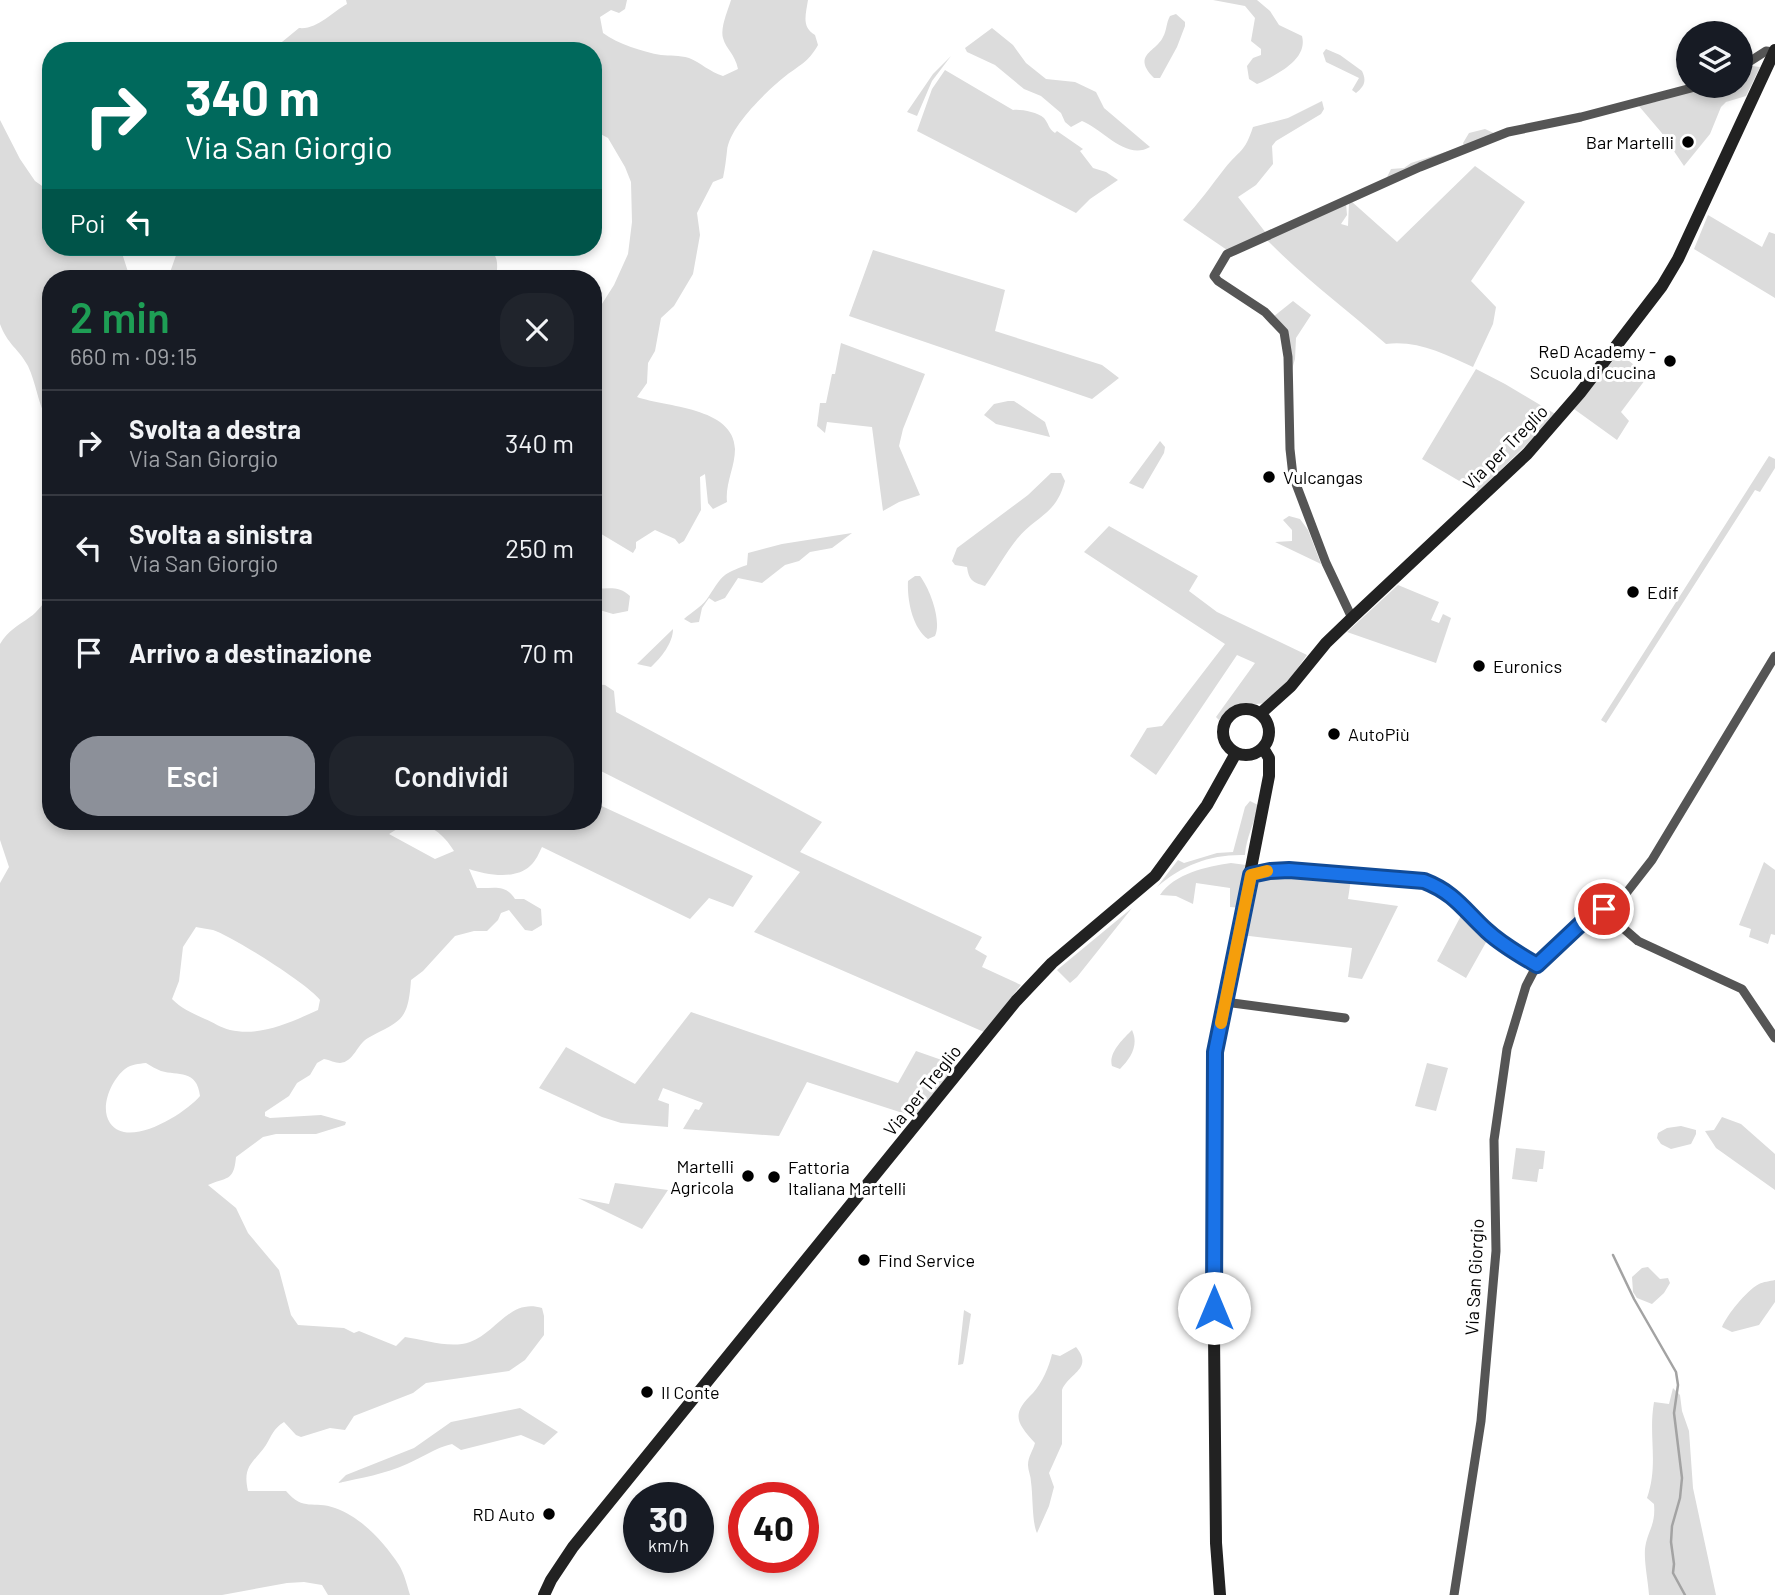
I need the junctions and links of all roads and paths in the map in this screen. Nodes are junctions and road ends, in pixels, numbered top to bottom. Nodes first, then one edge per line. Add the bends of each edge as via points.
1 (1775, 51) edge
2 (1753, 59) edge
3 (1676, 92) edge
4 (1352, 618) junction
5 (1775, 656) edge
6 (1261, 713) junction
7 (1263, 748) junction
8 (1236, 753) junction
9 (1251, 875) junction
10 (1620, 901) junction
11 (1537, 965) junction
12 (1225, 1002) junction
13 (1345, 1018) dead end
14 (1775, 1038) edge
15 (544, 1595) edge
16 (1220, 1595) edge
17 (1454, 1595) edge

1 - 2 street
1 - 4 main road, Via per Treglio via 1694,229 1662,286 1527,454
3 - 4 street via 1502,135 1227,254 1214,276 1265,312 1284,332 1293,476
4 - 6 main road, Via per Treglio
5 - 10 street via 1652,860
6 - 7 main road via 1269,728
6 - 8 main road via 1240,709 1224,723 1226,744
7 - 8 main road via 1253,754
7 - 9 main road via 1270,766
8 - 15 main road, Via per Treglio via 1172,855 1146,885 1052,963 1009,1009 561,1562
9 - 11 street via 1289,870 1424,881 1453,896 1487,932
9 - 12 main road
10 - 11 street, Via San Giorgio via 1588,917
10 - 14 street via 1623,928 1638,941 1742,989
11 - 17 street, Via San Giorgio via 1507,1049 1494,1140 1496,1251 1481,1421
12 - 13 street
12 - 16 main road via 1215,1052 1213,1124

